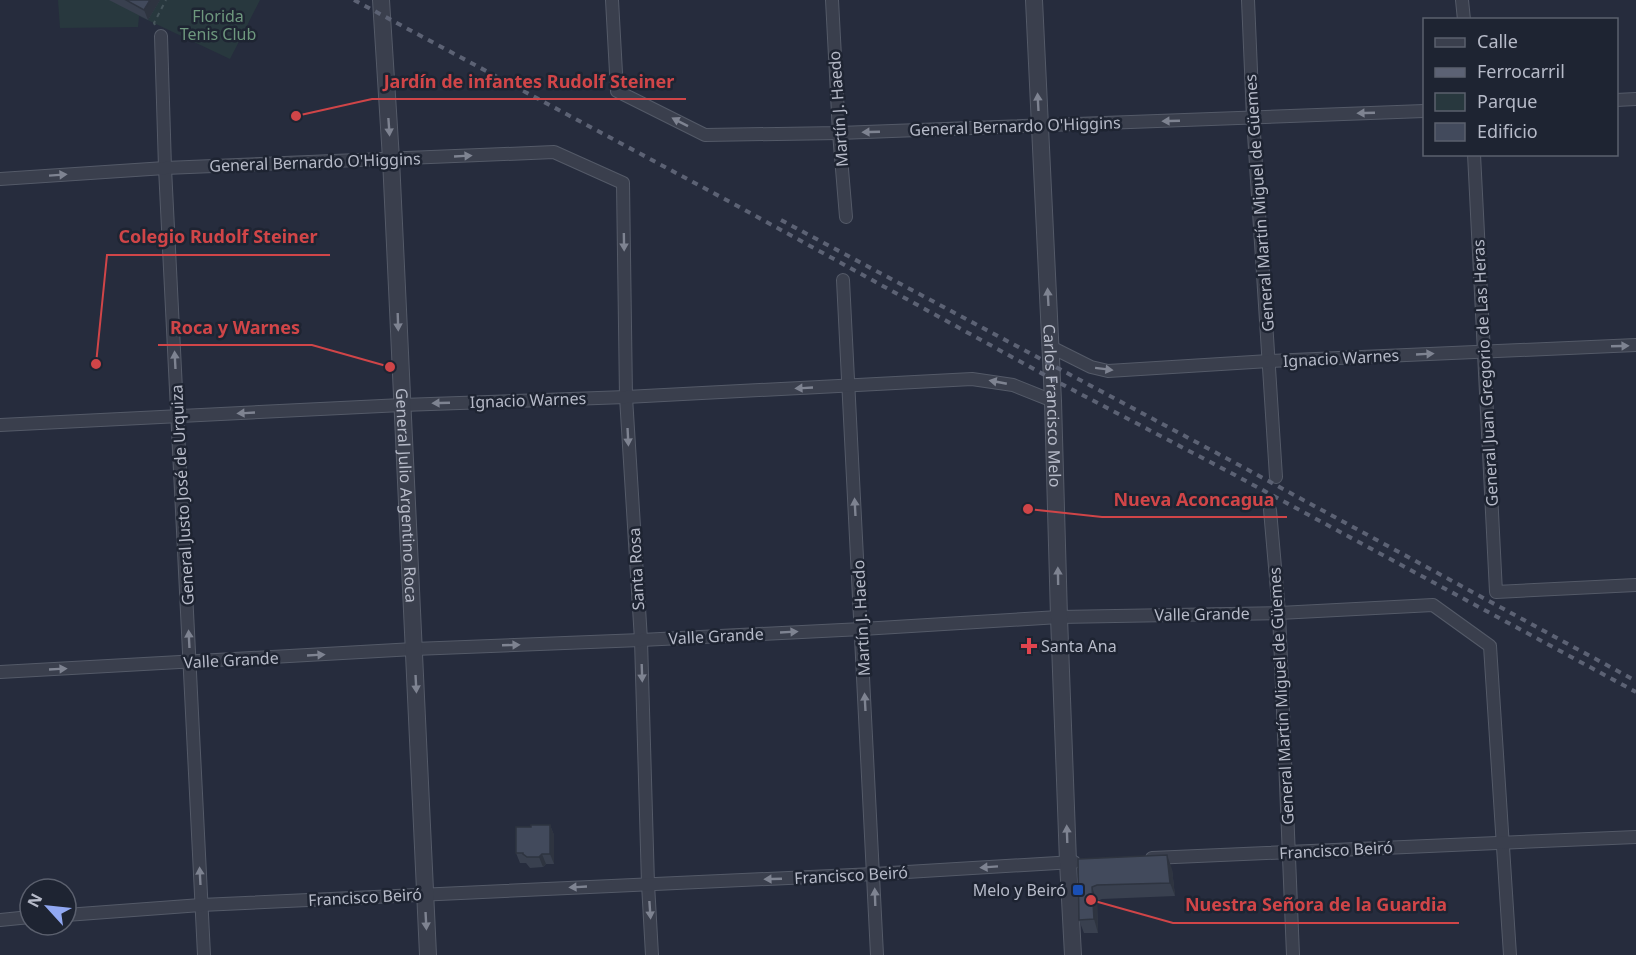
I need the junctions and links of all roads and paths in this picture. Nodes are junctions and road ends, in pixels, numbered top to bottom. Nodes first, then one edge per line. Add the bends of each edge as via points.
1 (166, 0) edge
2 (381, 0) edge
3 (612, 0) edge
4 (832, 0) edge
5 (1034, 0) edge
6 (1248, 0) edge
7 (1462, 0) edge
8 (1464, 18) edge
9 (161, 36) joint
10 (1636, 99) edge
11 (1618, 100) edge
12 (1423, 111) edge
13 (1253, 118) junction
14 (1039, 126) junction
15 (839, 133) junction
16 (1474, 156) edge
17 (391, 159) junction
18 (165, 168) junction
19 (0, 179) edge
20 (623, 183) joint
21 (846, 217) dead end
22 (843, 280) dead end
23 (1636, 345) edge
24 (1051, 347) junction
25 (1484, 351) junction
26 (1269, 361) junction
27 (849, 386) junction
28 (626, 397) junction
29 (1053, 401) junction
30 (402, 405) junction
31 (177, 417) junction
32 (0, 425) edge
33 (1276, 477) dead end
34 (1270, 510) dead end
35 (1636, 585) edge
36 (1279, 613) junction
37 (1059, 617) junction
38 (862, 628) junction
39 (640, 640) junction
40 (414, 649) junction
41 (190, 662) junction
42 (0, 672) edge
43 (1636, 837) edge
44 (1504, 842) junction
45 (1289, 853) junction
46 (1138, 859) edge
47 (1091, 861) edge
48 (1068, 862) junction
49 (874, 874) junction
50 (648, 884) junction
51 (425, 894) junction
52 (201, 905) junction
53 (78, 914) edge
54 (18, 918) edge
55 (0, 920) edge
56 (204, 955) edge
57 (428, 955) edge
58 (652, 955) edge
59 (877, 955) edge
60 (1073, 955) edge
61 (1293, 955) edge
62 (1510, 955) edge

1 - 9 path via 154,23
2 -> 17 street, General Julio Argentino Roca
15 -> 3 street, General Bernardo O'Higgins via 705,135 616,91
4 - 15 street, Martín J. Haedo
14 -> 5 street, Carlos Francisco Melo
6 - 13 street, General Martín Miguel de Güemes
7 - 8 street
9 - 18 street, General Justo José de Urquiza
10 - 11 street
12 -> 13 street, General Bernardo O'Higgins
13 -> 14 street, General Bernardo O'Higgins
13 - 26 street, General Martín Miguel de Güemes
14 -> 15 street, General Bernardo O'Higgins
24 -> 14 street, Carlos Francisco Melo
15 - 21 street, Martín J. Haedo
16 - 25 street, General Juan Gregorio de Las Heras
17 - 18 street, General Bernardo O'Higgins
17 -> 20 street, General Bernardo O'Higgins via 554,152
17 -> 30 street, General Julio Argentino Roca
19 -> 18 street, General Bernardo O'Higgins
31 -> 18 street, General Justo José de Urquiza
20 -> 28 street, Santa Rosa
22 - 27 street, Martín J. Haedo
25 -> 23 street, Ignacio Warnes
24 -> 26 street, Ignacio Warnes via 1108,371
24 - 29 street, Carlos Francisco Melo
26 -> 25 street, Ignacio Warnes
25 - 35 street, General Juan Gregorio de Las Heras via 1496,592
26 - 33 street, General Martín Miguel de Güemes
27 -> 28 street, Ignacio Warnes
29 -> 27 street, Ignacio Warnes via 1013,386 972,378
38 -> 27 street, Martín J. Haedo
28 -> 30 street, Ignacio Warnes
28 -> 39 street, Santa Rosa
37 -> 29 street, Carlos Francisco Melo
30 -> 31 street, Ignacio Warnes
30 - 40 street, General Julio Argentino Roca
31 - 32 street, Ignacio Warnes
41 -> 31 street, General Justo José de Urquiza
34 - 36 street, General Martín Miguel de Güemes
36 - 37 street, Valle Grande
36 - 44 street, Valle Grande via 1433,605 1490,646
36 - 45 street, General Martín Miguel de Güemes
37 - 38 street, Valle Grande
48 -> 37 street, Carlos Francisco Melo
39 -> 38 street, Valle Grande
49 -> 38 street, Martín J. Haedo
40 -> 39 street, Valle Grande
39 -> 50 street, Santa Rosa
41 -> 40 street, Valle Grande
40 -> 51 street, General Julio Argentino Roca
42 -> 41 street, Valle Grande
52 -> 41 street, General Justo José de Urquiza
43 - 44 street, Francisco Beiró
44 - 45 street, Francisco Beiró
44 - 62 street
45 - 46 street, Francisco Beiró
45 - 61 street, General Martín Miguel de Güemes
47 - 48 street, Francisco Beiró
48 -> 49 street, Francisco Beiró
48 - 60 street, Carlos Francisco Melo
49 -> 50 street, Francisco Beiró
59 -> 49 street, Martín J. Haedo
50 -> 51 street, Francisco Beiró
50 -> 58 street, Santa Rosa
51 - 52 street, Francisco Beiró
51 -> 57 street, General Julio Argentino Roca
52 - 53 street, Francisco Beiró
52 - 56 street, General Justo José de Urquiza
54 - 55 street

